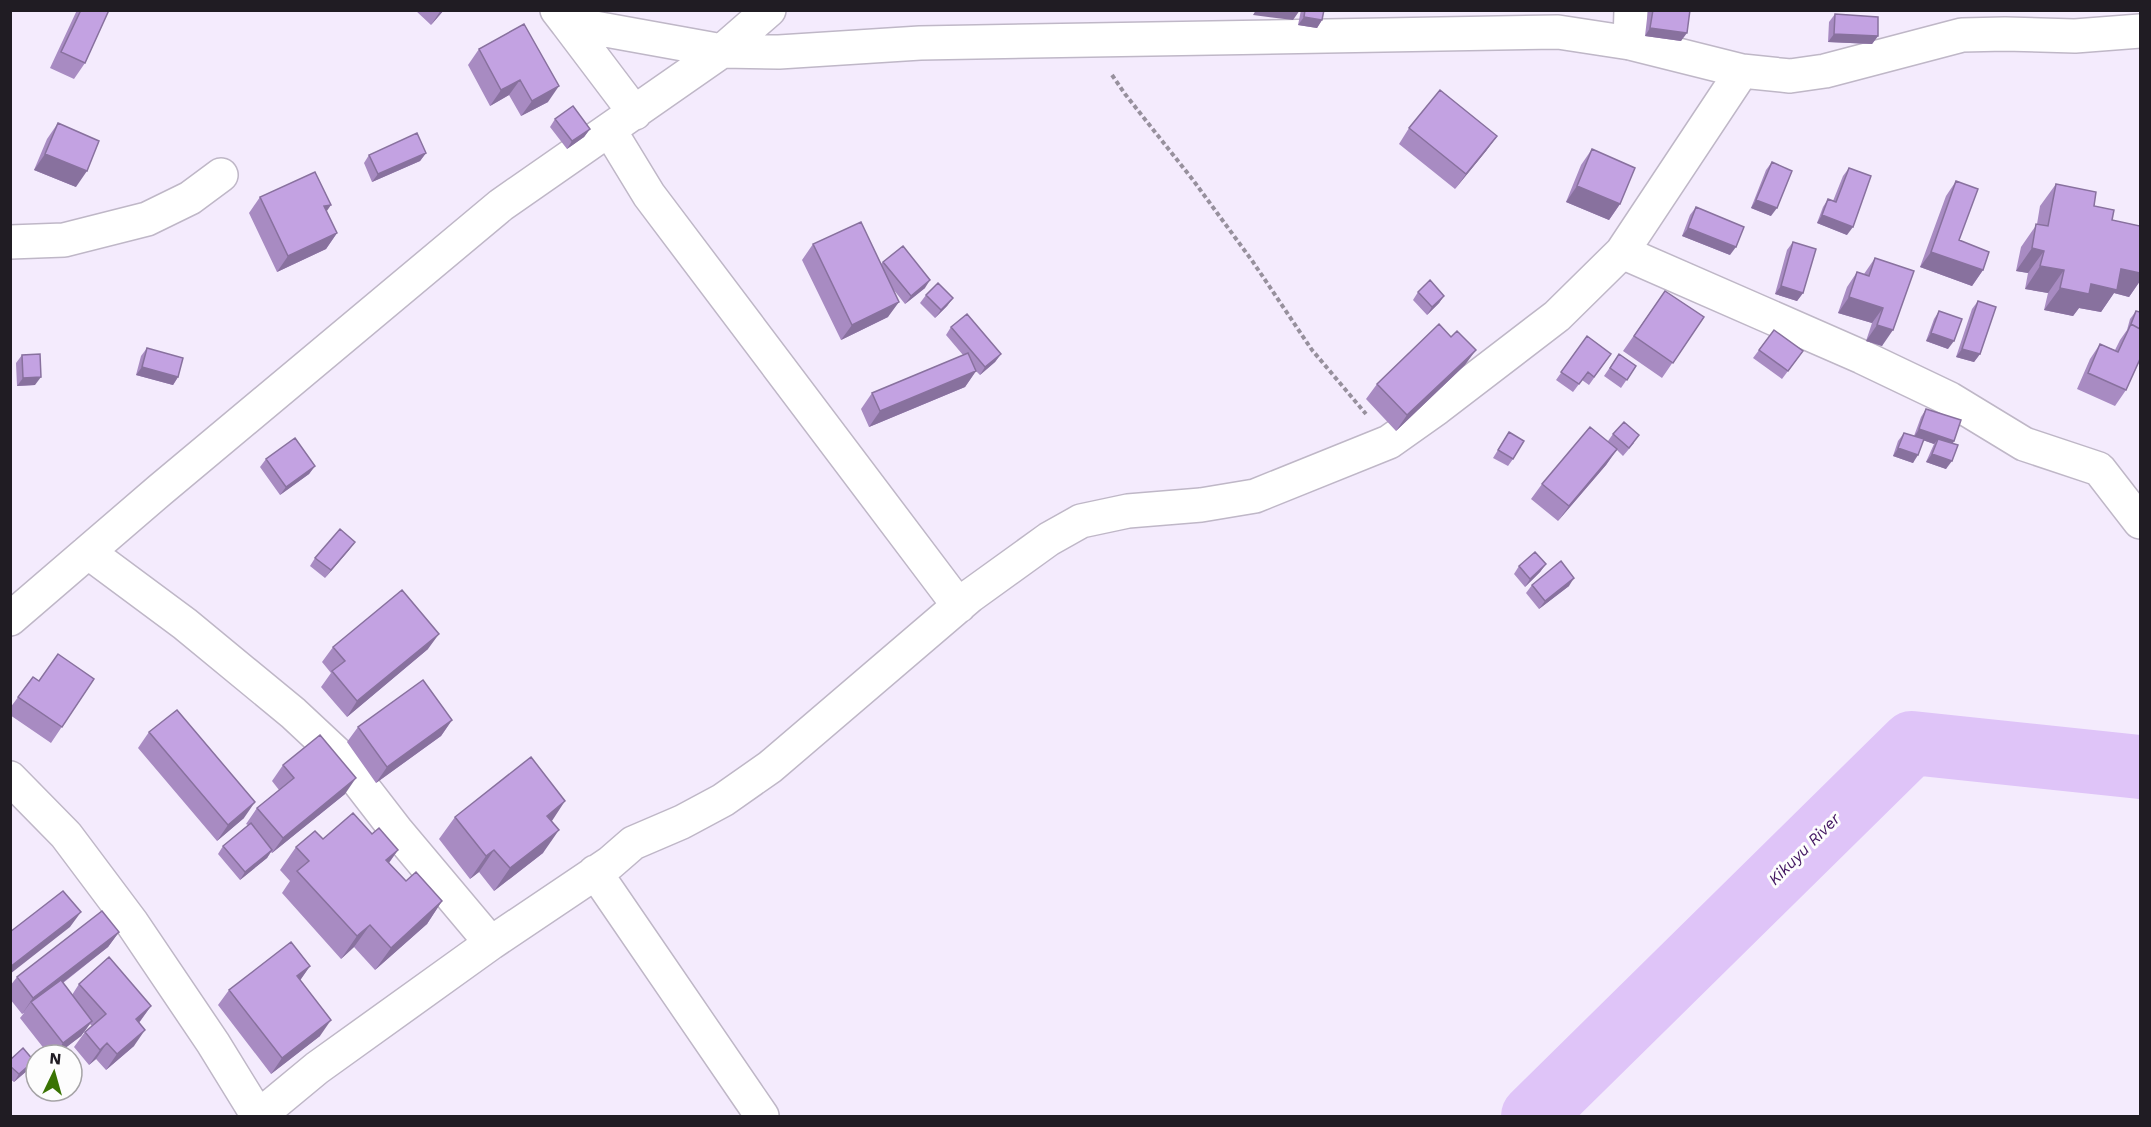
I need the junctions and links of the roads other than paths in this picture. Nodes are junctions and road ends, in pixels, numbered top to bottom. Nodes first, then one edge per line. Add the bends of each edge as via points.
1 (769, 10) edge
2 (1631, 10) edge
3 (562, 17) edge
4 (1553, 21) edge
5 (2140, 31) edge
6 (1629, 44) junction
7 (722, 51) junction
8 (1742, 71) junction
9 (623, 122) junction
10 (220, 175) dead end
11 (10, 242) edge
12 (1622, 252) junction
13 (2140, 522) edge
14 (88, 552) junction
15 (959, 606) junction
16 (10, 619) edge
17 (10, 778) edge
18 (596, 872) junction
19 (490, 943) junction
20 (259, 1116) edge
21 (762, 1116) edge

1 - 7 street
2 - 6 street
3 - 7 street
3 - 9 street
4 - 6 street
4 - 7 street via 920,43 779,52
5 - 8 street via 2075,36 1962,35 1825,71 1790,76
6 - 8 street
7 - 9 street
8 - 12 street
9 - 14 street via 501,205
9 - 15 street via 649,195
10 - 11 street via 190,198 147,219 64,240
12 - 13 street via 1950,399 2024,444 2099,469
12 - 15 street via 1557,316 1389,442 1255,496 1128,511 1081,521 1049,539
14 - 16 street
14 - 19 street via 185,624 338,755
15 - 18 street via 770,766 723,800 633,843
17 - 20 street via 66,835 132,923
18 - 19 street
18 - 21 street
19 - 20 street via 317,1068

